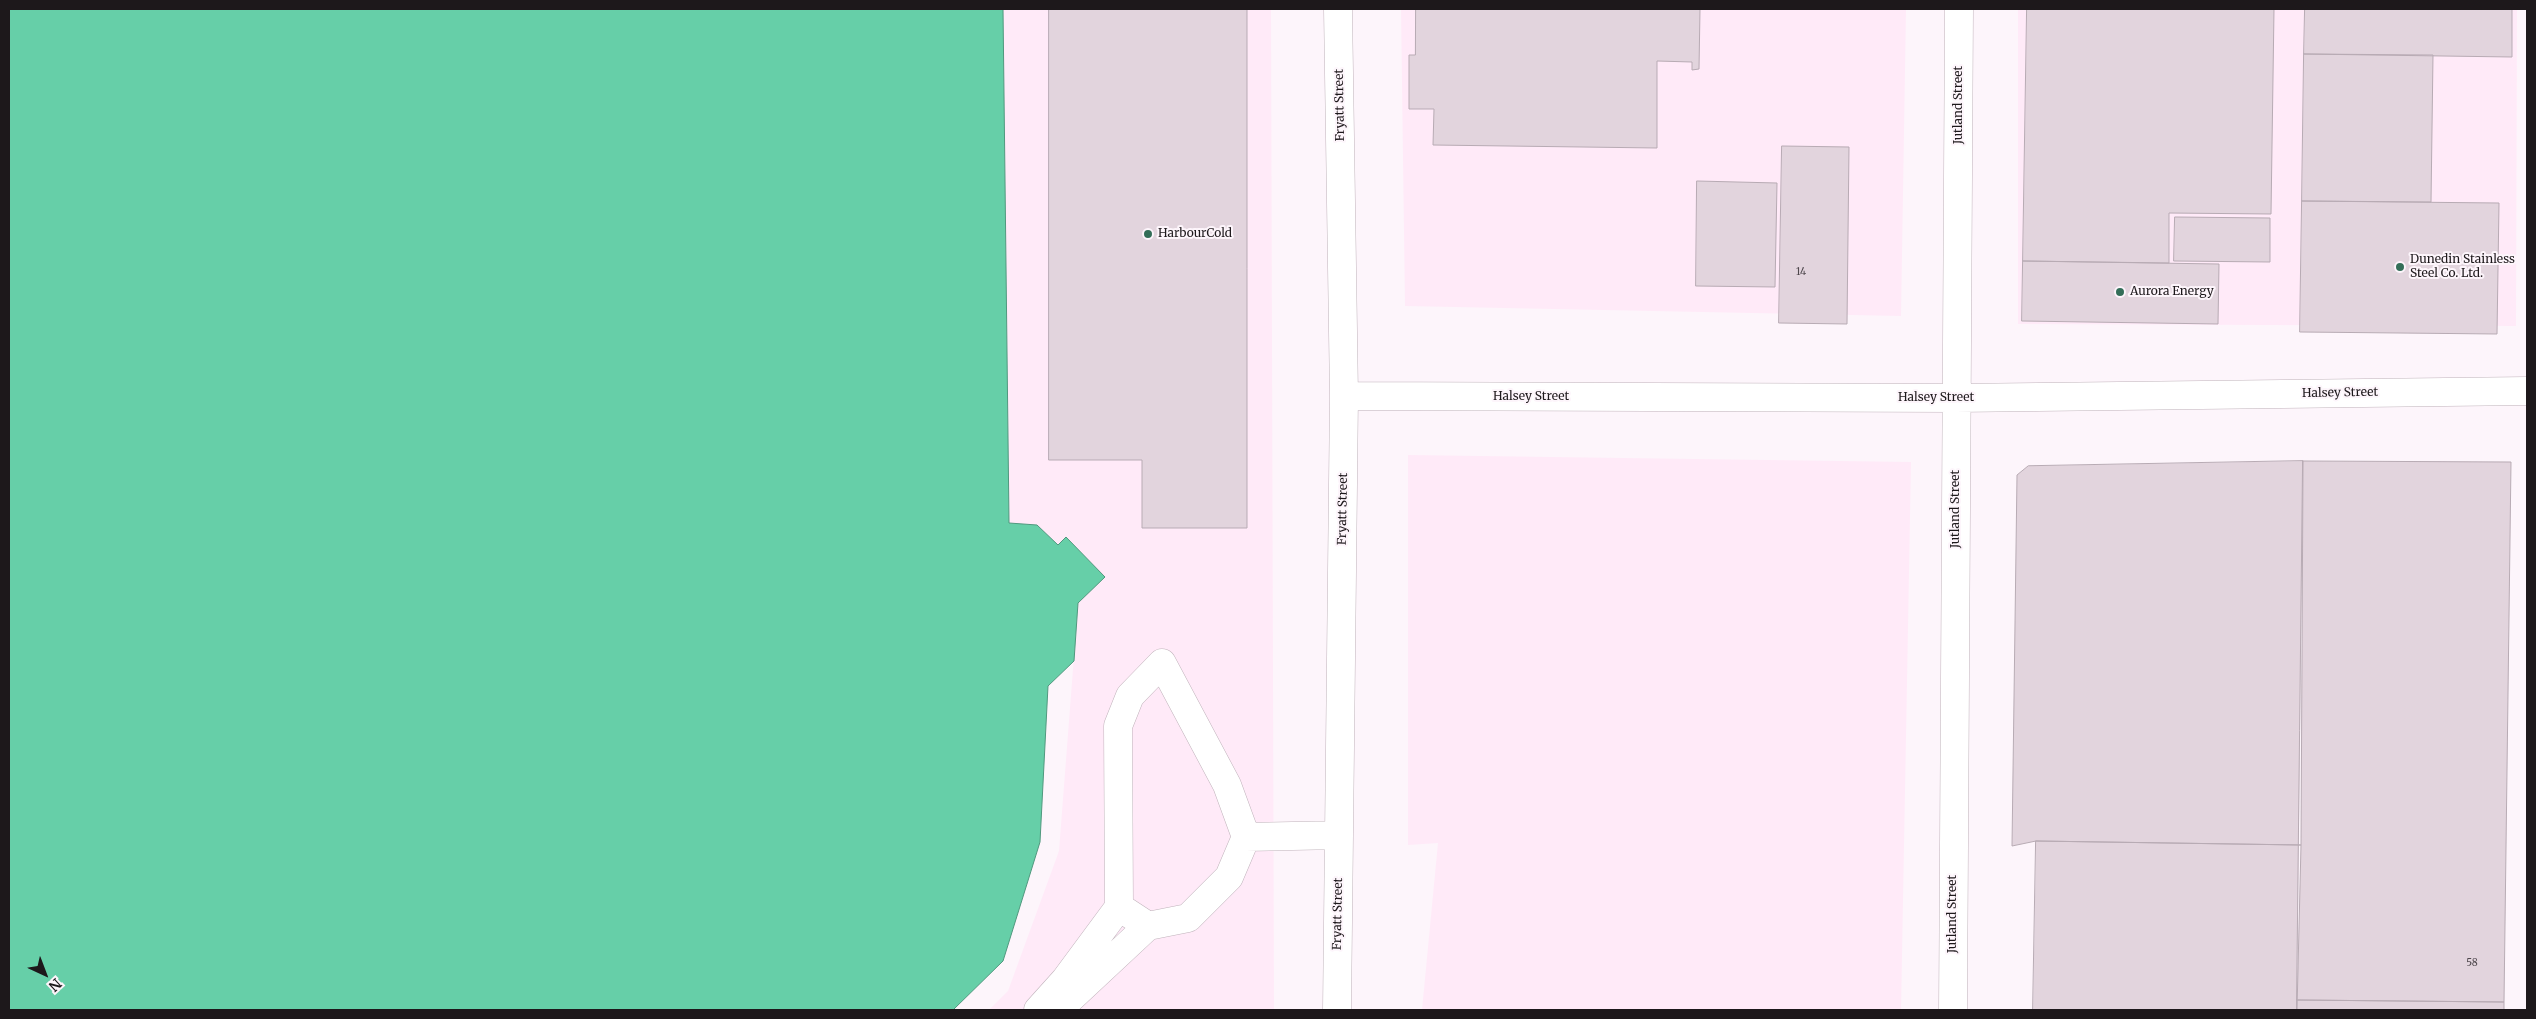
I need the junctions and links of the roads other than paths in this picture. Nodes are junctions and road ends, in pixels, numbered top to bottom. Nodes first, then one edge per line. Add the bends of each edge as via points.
1 (1338, 9) edge
2 (1959, 9) edge
3 (2527, 391) edge
4 (1344, 396) junction
5 (1956, 398) junction
6 (1339, 835) junction
7 (1246, 837) junction
8 (1119, 907) junction
9 (1148, 926) junction
10 (1038, 1010) edge
11 (1058, 1010) edge
12 (1337, 1010) edge
13 (1952, 1010) edge

1 - 4 street, Fryatt Street
2 - 5 street, Jutland Street
3 - 5 street, Halsey Street
4 - 5 street, Halsey Street
4 - 6 street, Fryatt Street
5 - 13 street, Jutland Street
6 - 7 street
6 - 12 street, Fryatt Street
7 - 8 street via 1227,785 1162,663 1130,696 1118,726
7 - 9 street via 1229,877 1188,918
8 - 9 street
8 - 10 street via 1065,980
9 - 11 street

